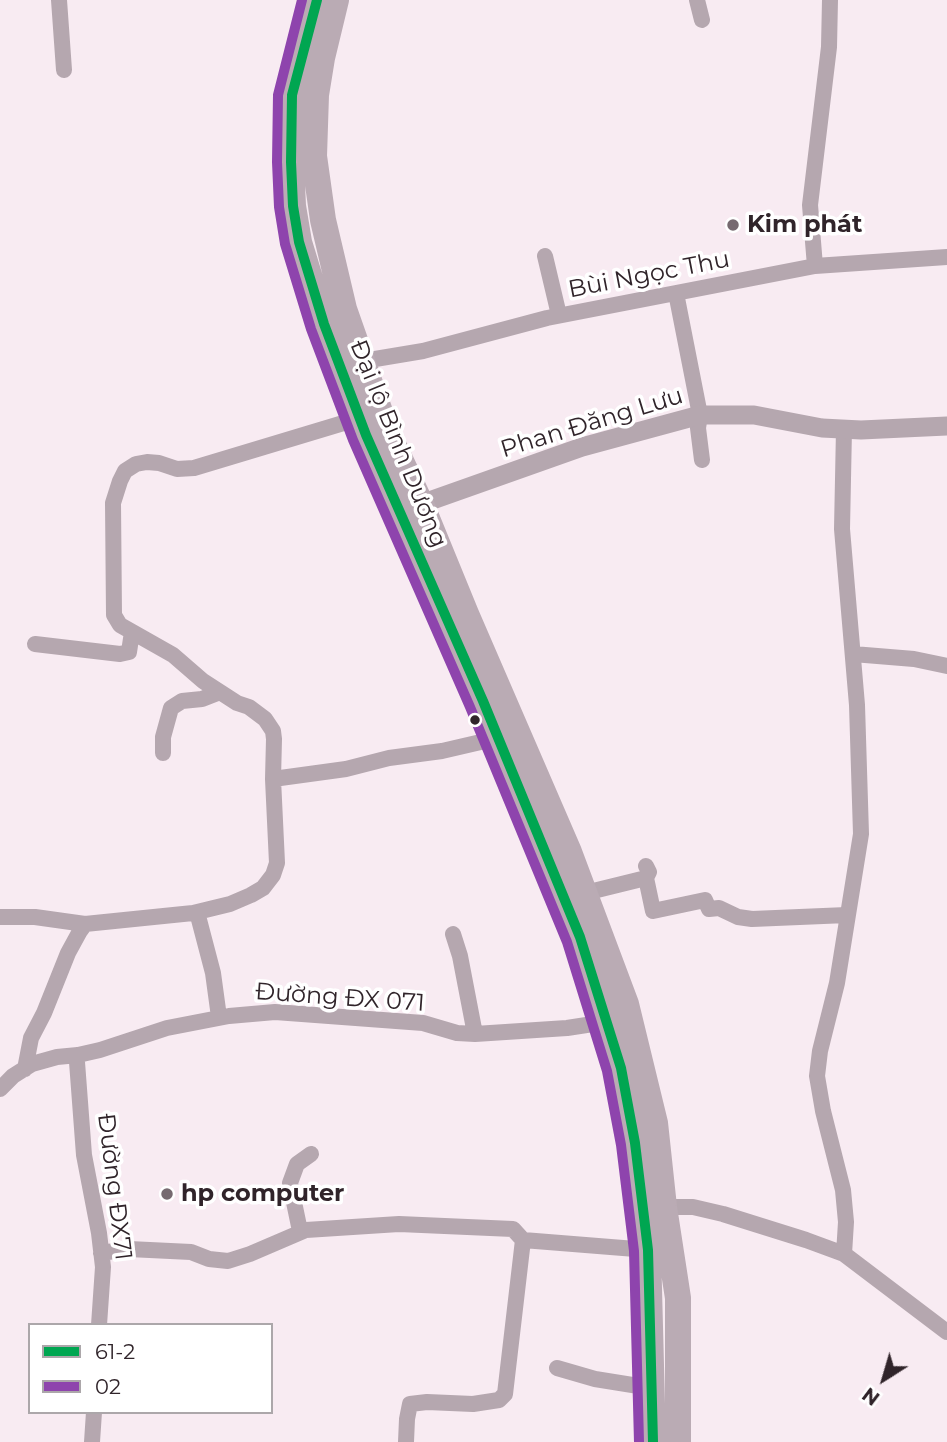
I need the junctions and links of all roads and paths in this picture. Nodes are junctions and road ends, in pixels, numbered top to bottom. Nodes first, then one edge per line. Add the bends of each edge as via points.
1 (59, 0) edge
2 (317, 0) edge
3 (336, 0) edge
4 (697, 0) edge
5 (830, 4) edge
6 (702, 20) dead end
7 (64, 70) dead end
8 (545, 256) dead end
9 (947, 257) edge
10 (815, 266) junction
11 (677, 293) junction
12 (559, 315) junction
13 (363, 361) junction
14 (700, 415) junction
15 (360, 418) junction
16 (947, 426) edge
17 (844, 429) junction
18 (702, 460) dead end
19 (421, 504) junction
20 (132, 632) junction
21 (35, 644) dead end
22 (853, 654) junction
23 (947, 666) edge
24 (220, 692) junction
25 (498, 738) junction
26 (163, 754) dead end
27 (274, 779) junction
28 (584, 893) junction
29 (197, 912) junction
30 (847, 915) junction
31 (0, 918) edge
32 (85, 923) junction
33 (453, 934) dead end
34 (219, 1017) junction
35 (606, 1022) junction
36 (475, 1034) junction
37 (78, 1055) junction
38 (25, 1069) junction
39 (0, 1089) edge
40 (311, 1154) dead end
41 (664, 1207) junction
42 (300, 1231) junction
43 (523, 1240) junction
44 (648, 1250) junction
45 (101, 1253) junction
46 (844, 1254) junction
47 (99, 1323) edge
48 (947, 1332) edge
49 (556, 1367) dead end
50 (651, 1388) junction
51 (94, 1414) edge
52 (92, 1442) edge
53 (406, 1442) edge
54 (653, 1442) edge
55 (678, 1442) edge

1 - 7 street
2 - 15 highway, Đại lộ Bình Dương via 292,95 293,206 324,324
3 - 13 highway, Đại lộ Bình Dương via 316,95 314,156 341,296
4 - 6 street
5 - 10 street via 810,205
8 - 12 street
9 - 10 street, Bùi Ngọc Thu
10 - 11 street, Bùi Ngọc Thu
11 - 12 street, Bùi Ngọc Thu
11 - 14 street
12 - 13 street, Bùi Ngọc Thu via 423,351
13 - 19 highway, Đại lộ Bình Dương via 386,429
14 - 17 street, Phan Đăng Lưu via 754,415
14 - 18 street
14 - 19 street, Phan Đăng Lưu via 582,447
15 - 20 street via 194,468 177,470 147,462 125,471 113,503 114,615
15 - 25 highway, Đại lộ Bình Dương
16 - 17 street, Phan Đăng Lưu
17 - 22 street via 842,529
19 - 28 highway, Đại lộ Bình Dương
20 - 21 street via 129,652 120,654
20 - 24 street via 173,655
22 - 23 street
22 - 30 street via 861,834
24 - 26 street via 171,708
24 - 27 street via 249,707 273,731
25 - 27 street
25 - 35 highway, Đại lộ Bình Dương via 580,937
27 - 29 street via 277,863 273,875 251,895
28 - 30 street via 646,872 653,911 705,900 709,909 752,919
28 - 41 highway, Đại lộ Bình Dương via 626,1004 655,1123
29 - 32 street
29 - 34 street
30 - 46 street via 817,1076 843,1190
31 - 32 street
32 - 38 street via 31,1038
33 - 36 street
34 - 36 street, Đường ĐX 071 via 275,1012 423,1023
34 - 37 street, Đường ĐX 071
35 - 36 street, Đường ĐX 071
35 - 44 highway, Đại lộ Bình Dương via 621,1068 635,1143
37 - 38 street, Đường ĐX 071 via 57,1056
37 - 45 street, Đường ĐX71 via 84,1155
38 - 39 street, Đường ĐX 071
40 - 42 street via 297,1164 290,1183
41 - 46 street via 723,1214
41 - 55 highway, Đại lộ Bình Dương via 678,1298
42 - 43 street via 399,1224 513,1229
42 - 45 street via 228,1261 191,1252 129,1249
43 - 44 street
43 - 53 street via 505,1394 499,1400 473,1405 411,1405
44 - 50 highway, Đại lộ Bình Dương
45 - 47 street, Đường ĐX71
46 - 48 street
49 - 50 street
50 - 54 highway, Đại lộ Bình Dương
51 - 52 street

